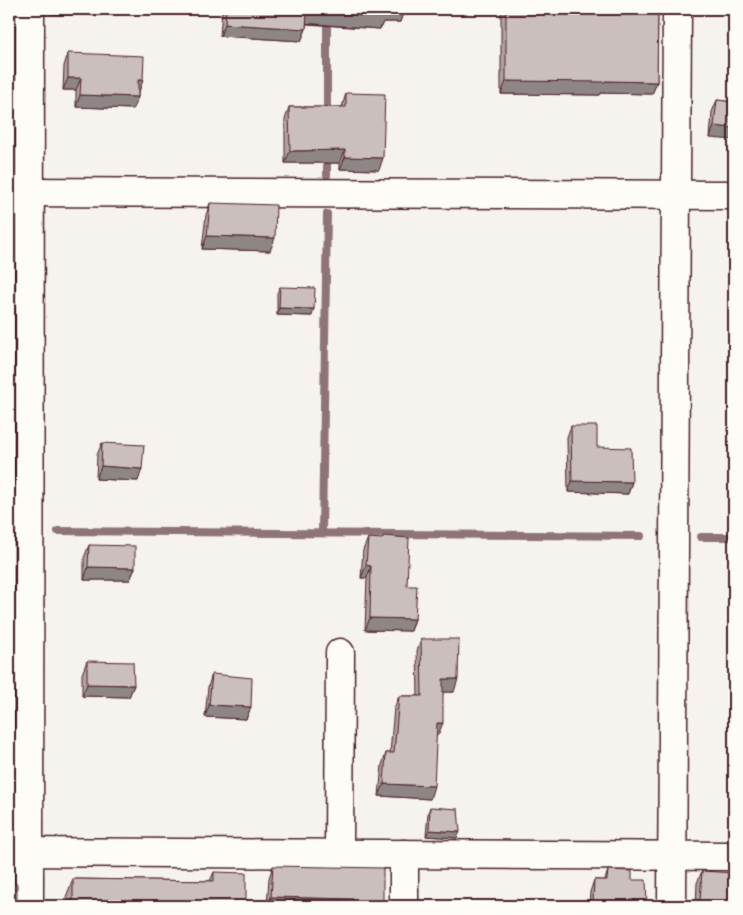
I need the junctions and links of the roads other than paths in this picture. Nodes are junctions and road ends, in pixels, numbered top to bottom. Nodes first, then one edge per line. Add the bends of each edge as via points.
1 (30, 9) edge
2 (677, 9) edge
3 (19, 192) edge
4 (676, 195) junction
5 (734, 195) edge
6 (340, 653) dead end
7 (19, 852) edge
8 (339, 853) junction
9 (404, 854) junction
10 (672, 856) junction
11 (734, 856) edge
12 (29, 906) edge
13 (404, 906) edge
14 (672, 906) edge

1 - 3 street
2 - 4 street
3 - 4 street
3 - 7 street
4 - 5 street
4 - 10 street
6 - 8 street
7 - 8 street
7 - 12 street
8 - 9 street
9 - 10 street
9 - 13 street
10 - 11 street
10 - 14 street

